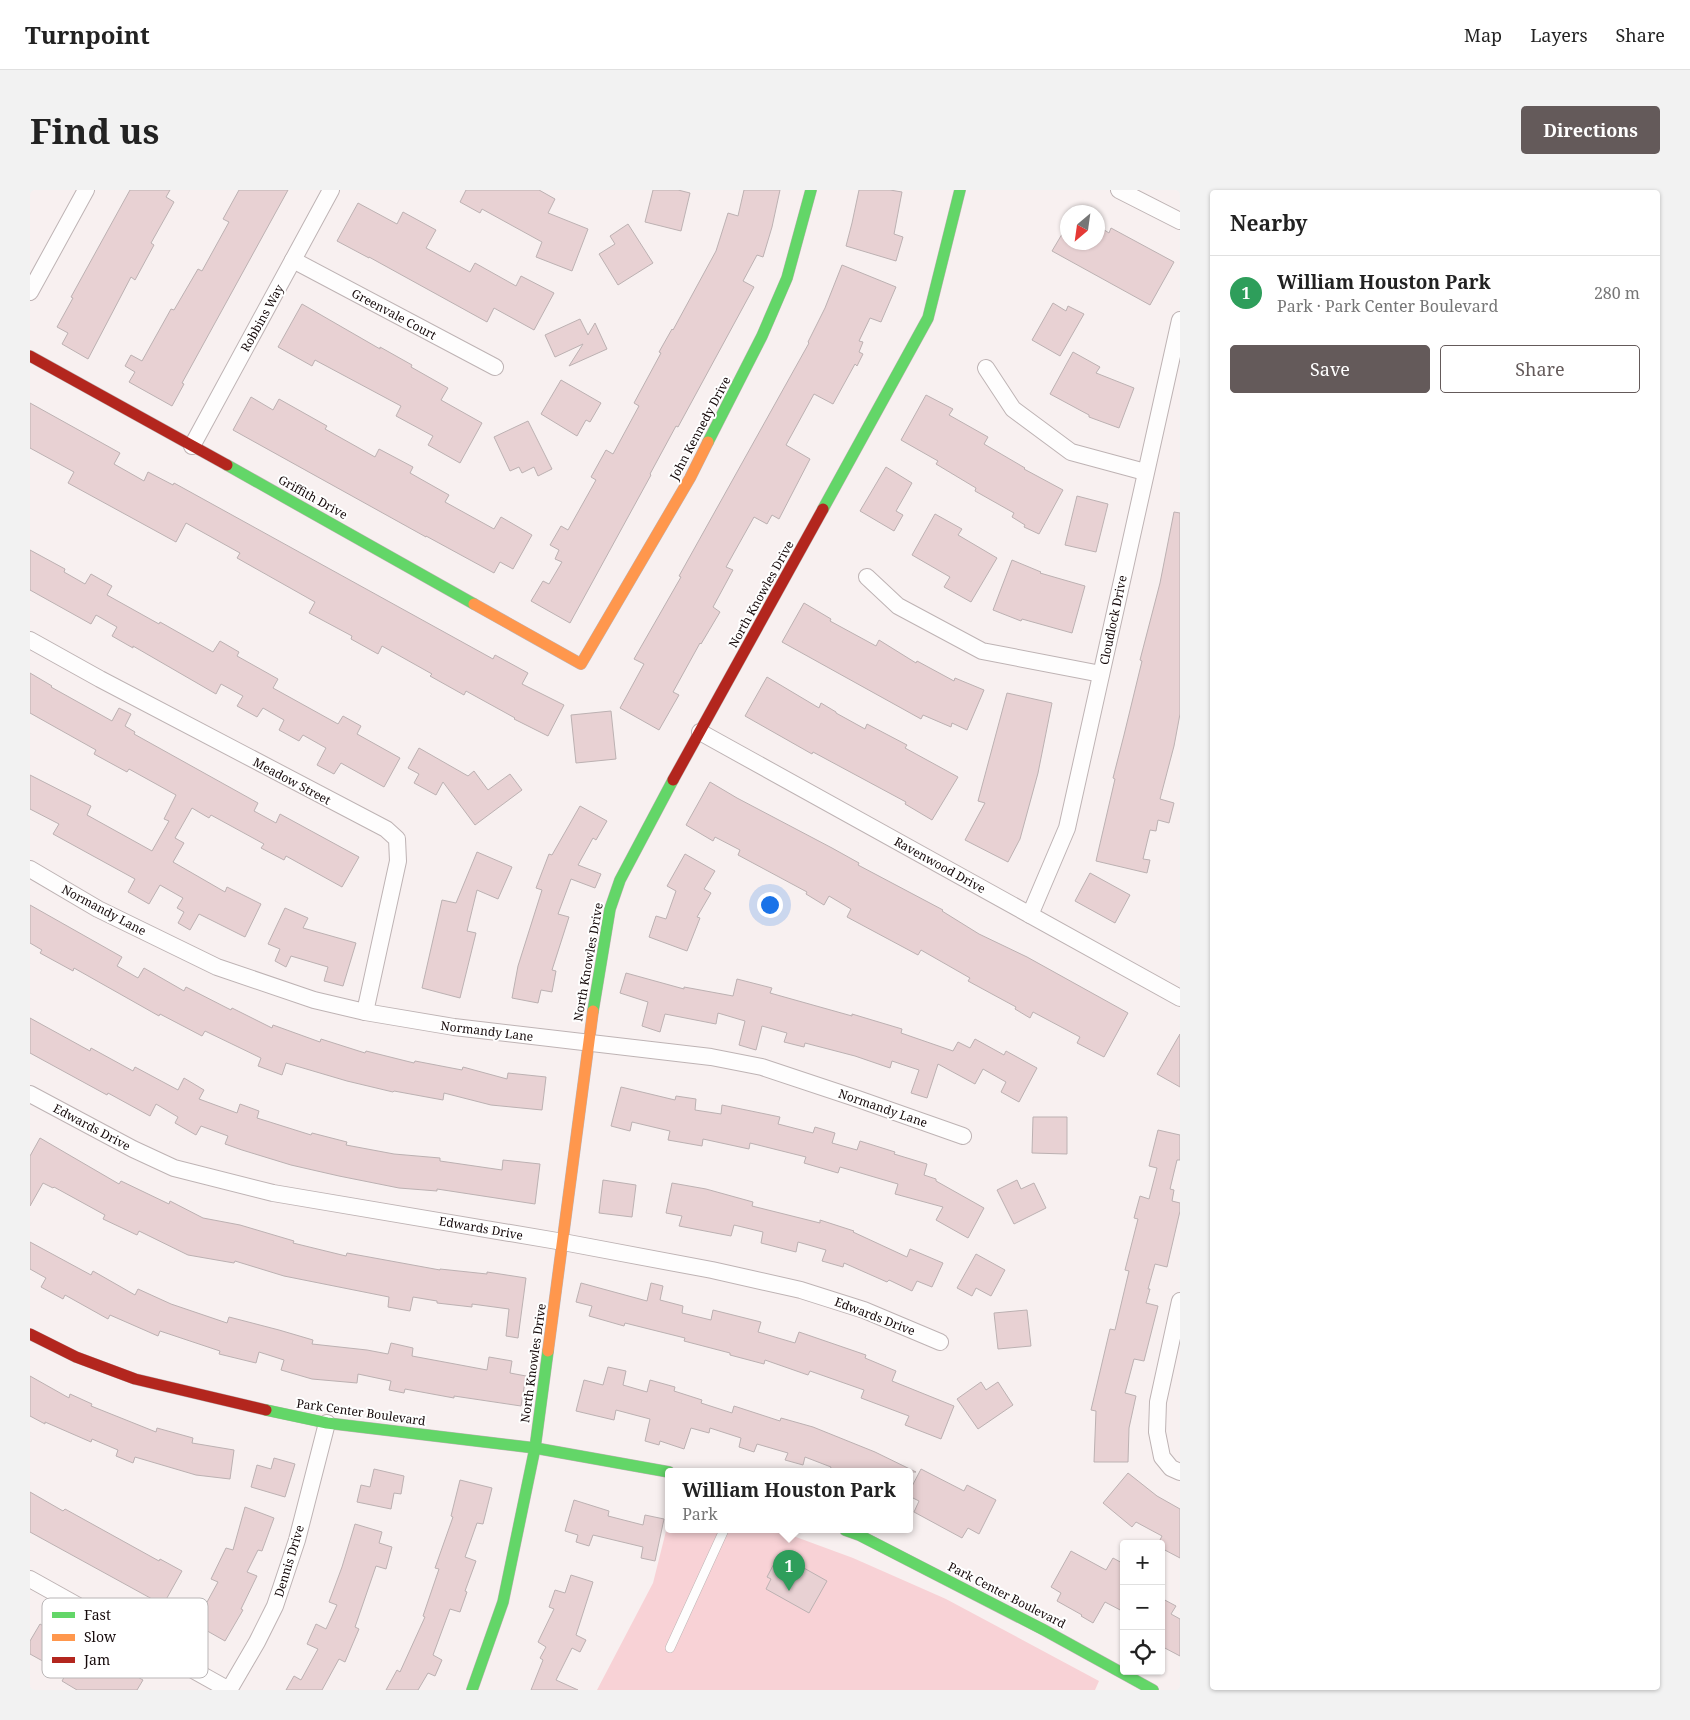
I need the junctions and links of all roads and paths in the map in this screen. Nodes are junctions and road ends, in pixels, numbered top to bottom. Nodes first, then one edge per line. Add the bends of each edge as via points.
1 (86, 190) edge
2 (331, 190) edge
3 (811, 190) edge
4 (960, 190) edge
5 (1119, 190) edge
6 (1180, 221) edge
7 (293, 260) junction
8 (30, 292) edge
9 (1180, 320) edge
10 (30, 356) edge
11 (495, 368) dead end
12 (986, 368) dead end
13 (192, 446) junction
14 (1145, 472) junction
15 (867, 577) dead end
16 (30, 640) edge
17 (581, 664) joint
18 (1101, 674) junction
19 (700, 732) junction
20 (30, 869) edge
21 (1030, 915) junction
22 (1180, 998) edge
23 (365, 1012) junction
24 (588, 1044) junction
25 (30, 1094) edge
26 (963, 1136) dead end
27 (563, 1242) junction
28 (1180, 1301) edge
29 (30, 1334) edge
30 (940, 1342) dead end
31 (327, 1423) junction
32 (535, 1448) junction
33 (665, 1471) edge
34 (1180, 1472) edge
35 (723, 1533) edge
36 (853, 1533) edge
37 (30, 1579) edge
38 (64, 1598) edge
39 (670, 1648) dead end
40 (207, 1678) edge
41 (229, 1690) edge
42 (472, 1690) edge
43 (1153, 1690) edge

1 - 8 street
2 - 7 street, Robbins Way
3 - 17 street, John Kennedy Drive via 787,278 762,336 690,478
4 - 19 street, North Knowles Drive via 928,318
5 - 6 street
7 - 11 street, Greenvale Court
7 - 13 street, Robbins Way
9 - 14 street, Cloudlock Drive
10 - 13 street, Griffith Drive
12 - 14 street via 1013,409 1071,452
13 - 17 street, Griffith Drive
14 - 18 street, Cloudlock Drive
15 - 18 street via 898,606 982,651
16 - 23 street, Meadow Street via 386,829 397,839 398,861
18 - 21 street, Cloudlock Drive via 1067,828
19 - 21 street, Ravenwood Drive
19 - 24 street, North Knowles Drive via 620,880 610,909
20 - 23 street, Normandy Lane via 98,909 217,967 314,1000
21 - 22 street, Ravenwood Drive
23 - 24 street, Normandy Lane via 454,1028
24 - 26 street, Normandy Lane via 711,1057 762,1067
24 - 27 street, North Knowles Drive
25 - 27 street, Edwards Drive via 174,1168 273,1193
27 - 30 street, Edwards Drive via 800,1290 864,1310
27 - 32 street, North Knowles Drive
28 - 34 street via 1158,1402 1157,1432 1162,1457 1171,1468
29 - 31 street, Park Center Boulevard via 76,1357 135,1379
31 - 32 street, Park Center Boulevard
31 - 41 street, Dennis Drive via 297,1540 275,1606
32 - 33 street, Park Center Boulevard
32 - 42 street, North Knowles Drive via 503,1602
35 - 39 lane
36 - 43 street, Park Center Boulevard via 1107,1663
37 - 38 street
40 - 41 street

